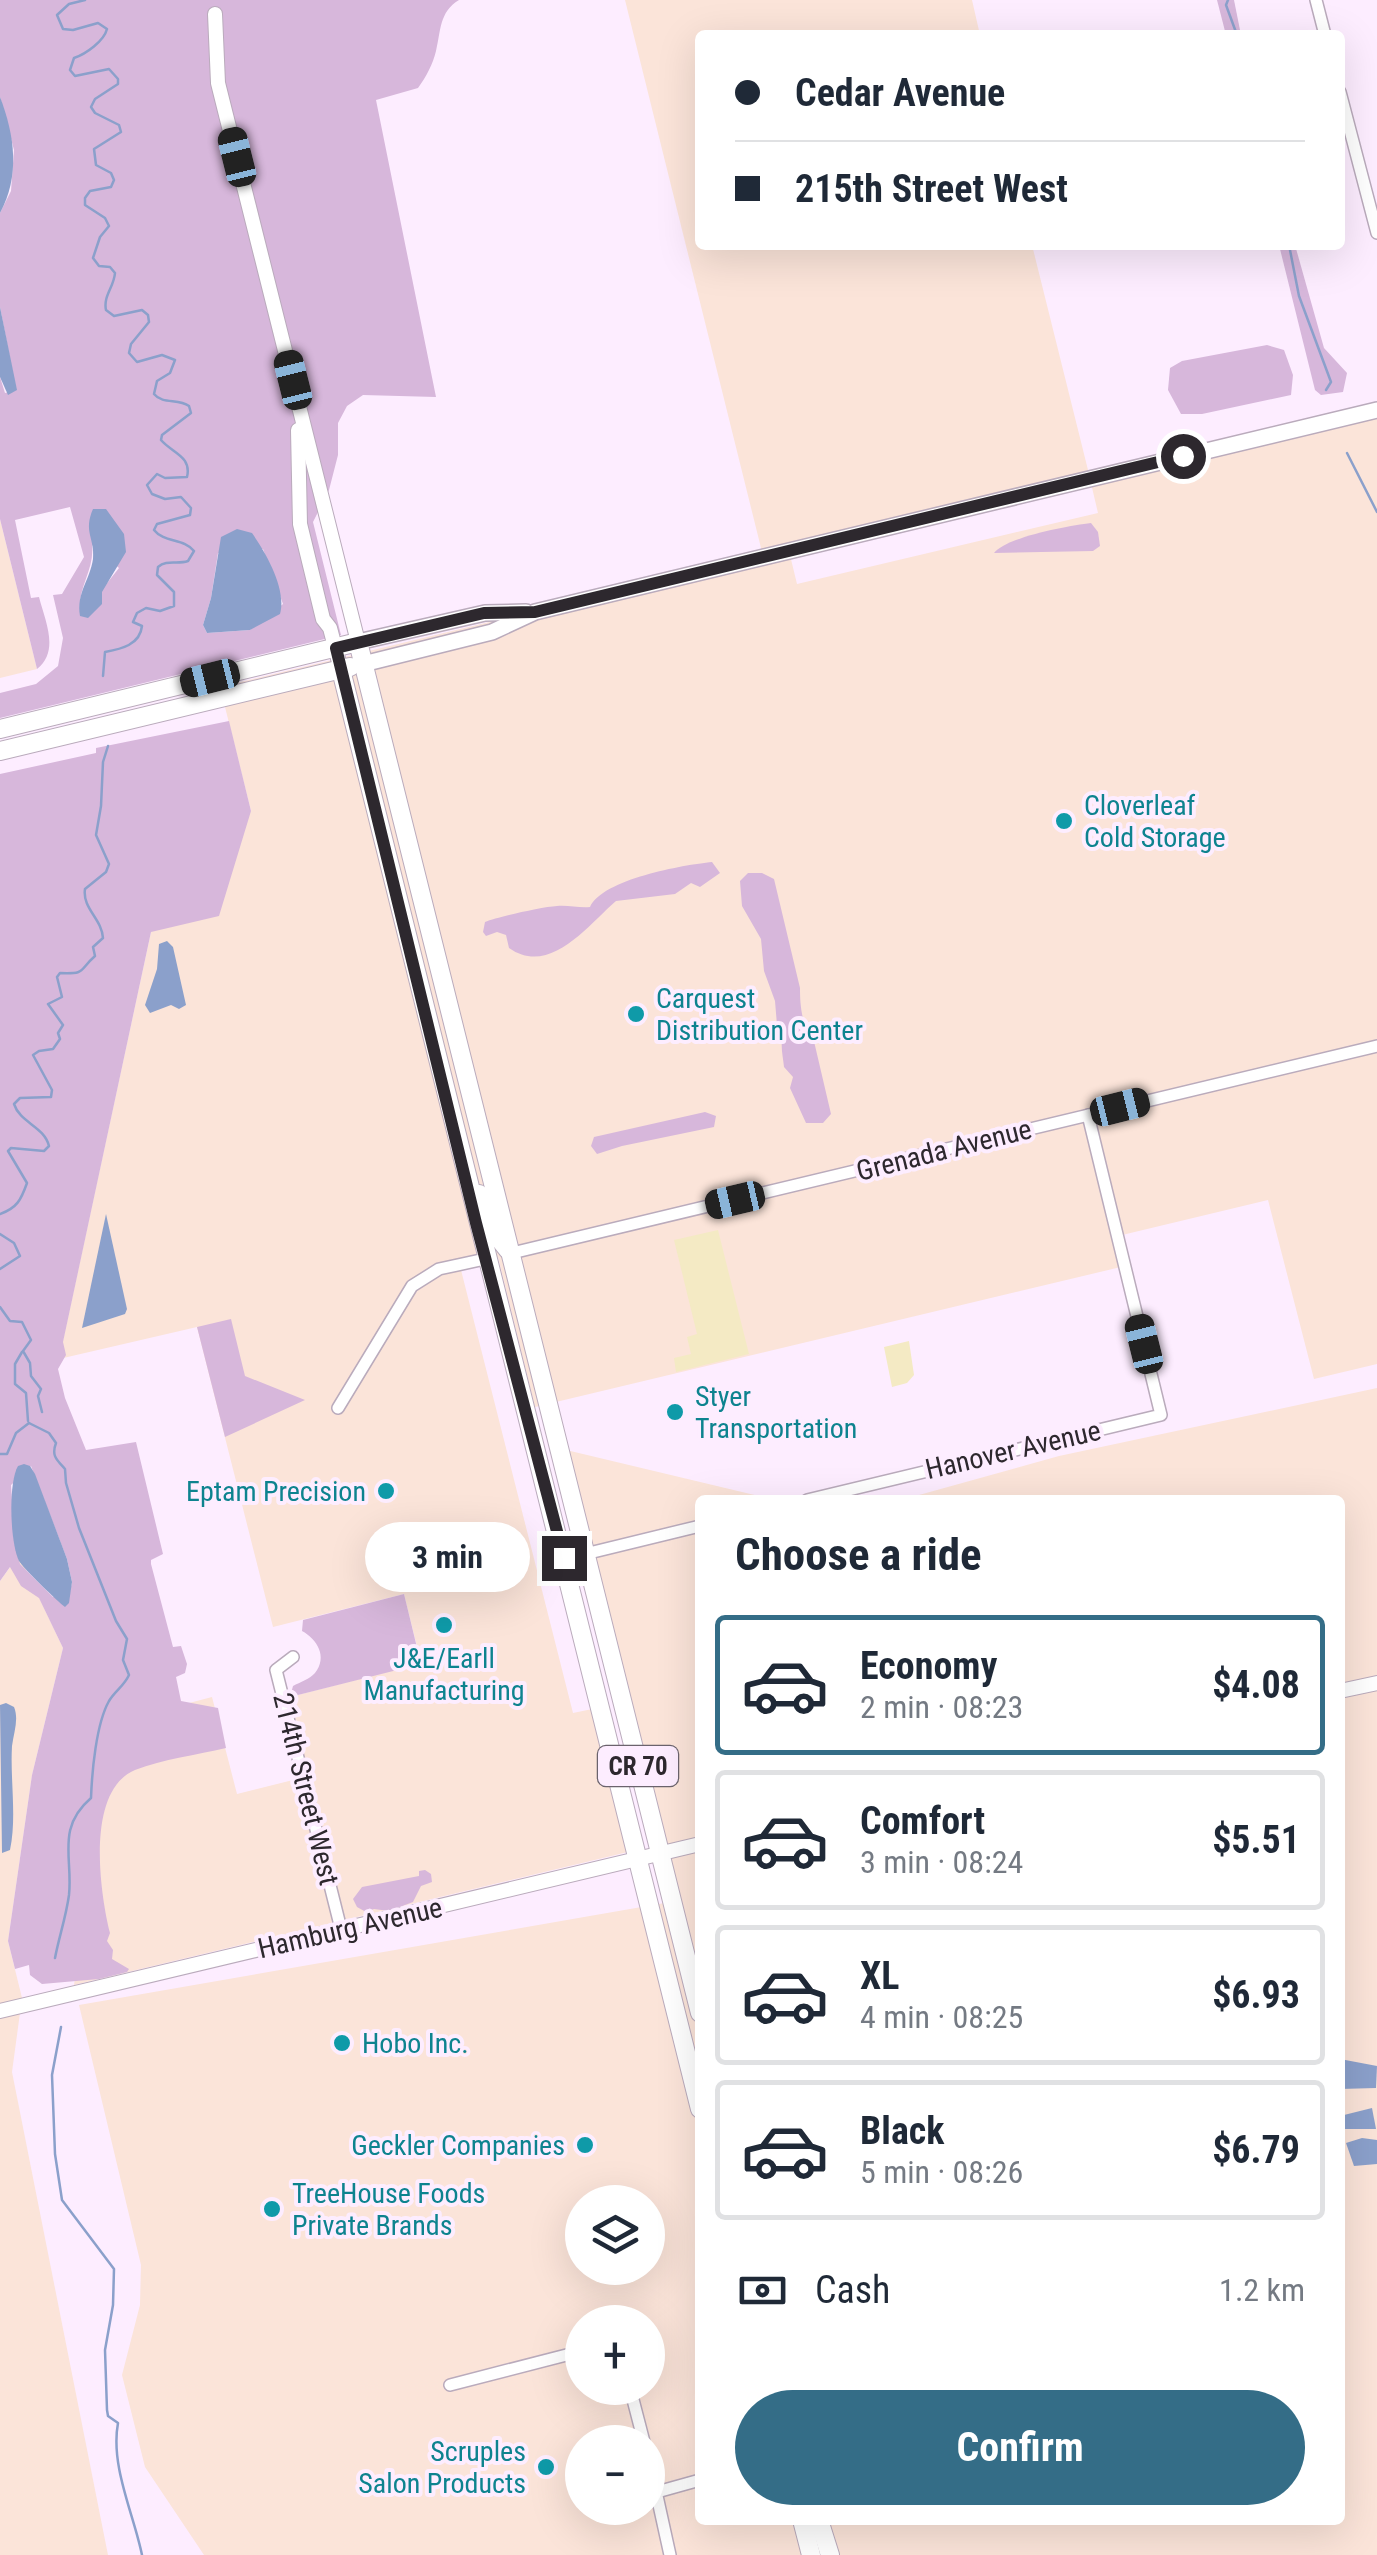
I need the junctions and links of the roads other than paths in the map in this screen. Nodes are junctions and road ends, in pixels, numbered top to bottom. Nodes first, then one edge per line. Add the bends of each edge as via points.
1 (1316, 0) edge
2 (216, 14) dead end
3 (1324, 30) edge
4 (1345, 111) edge
5 (1377, 233) edge
6 (293, 380) junction
7 (1377, 410) edge
8 (535, 612) junction
9 (358, 642) junction
10 (336, 648) junction
11 (364, 664) junction
12 (341, 670) junction
13 (0, 730) edge
14 (0, 751) edge
15 (1377, 1046) edge
16 (1088, 1115) junction
17 (450, 1116) junction
18 (512, 1254) junction
19 (485, 1258) junction
20 (338, 1408) dead end
21 (552, 1418) junction
22 (828, 1495) edge
23 (695, 1527) edge
24 (585, 1554) junction
25 (293, 1657) dead end
26 (1377, 1683) edge
27 (1345, 1691) edge
28 (695, 1845) edge
29 (660, 1854) junction
30 (639, 1859) junction
31 (341, 1929) junction
32 (695, 1993) edge
33 (0, 2011) edge
34 (695, 2089) edge
35 (565, 2355) edge
36 (450, 2385) dead end
37 (695, 2481) edge
38 (665, 2490) edge
39 (664, 2525) edge
40 (803, 2525) edge
41 (821, 2525) edge
42 (830, 2525) edge
43 (670, 2555) edge
44 (810, 2555) edge
45 (830, 2555) edge
46 (838, 2555) edge

1 - 3 street
2 - 6 street via 218,82
4 - 5 street
6 - 9 street
6 - 10 street via 302,535
7 - 8 main road
8 - 9 main road via 484,613
8 - 11 main road via 492,632
9 - 10 main road
9 - 11 main road, CR 70
10 - 12 street
10 - 13 main road
11 - 12 main road
11 - 18 main road, CR 70
12 - 14 main road
12 - 17 main road, CR 70
15 - 16 street, Grenada Avenue
16 - 18 street, Grenada Avenue
16 - 22 street, Hanover Avenue via 1161,1415
17 - 18 main road via 464,1137 492,1230
17 - 19 main road, CR 70
18 - 21 main road, CR 70
19 - 20 street via 439,1270 412,1286
19 - 21 main road via 506,1277
19 - 30 main road, CR 70
21 - 24 main road, CR 70
23 - 24 street
24 - 29 main road, CR 70
25 - 31 street, 214th Street West via 276,1670
26 - 27 street
28 - 29 street, Hamburg Avenue
29 - 30 street, Hamburg Avenue
29 - 32 main road, CR 70
30 - 31 street, Hamburg Avenue
30 - 34 main road, CR 70
31 - 33 street, Hamburg Avenue
35 - 36 street
37 - 38 street
39 - 43 street
40 - 44 main road
41 - 45 main road
42 - 46 main road

